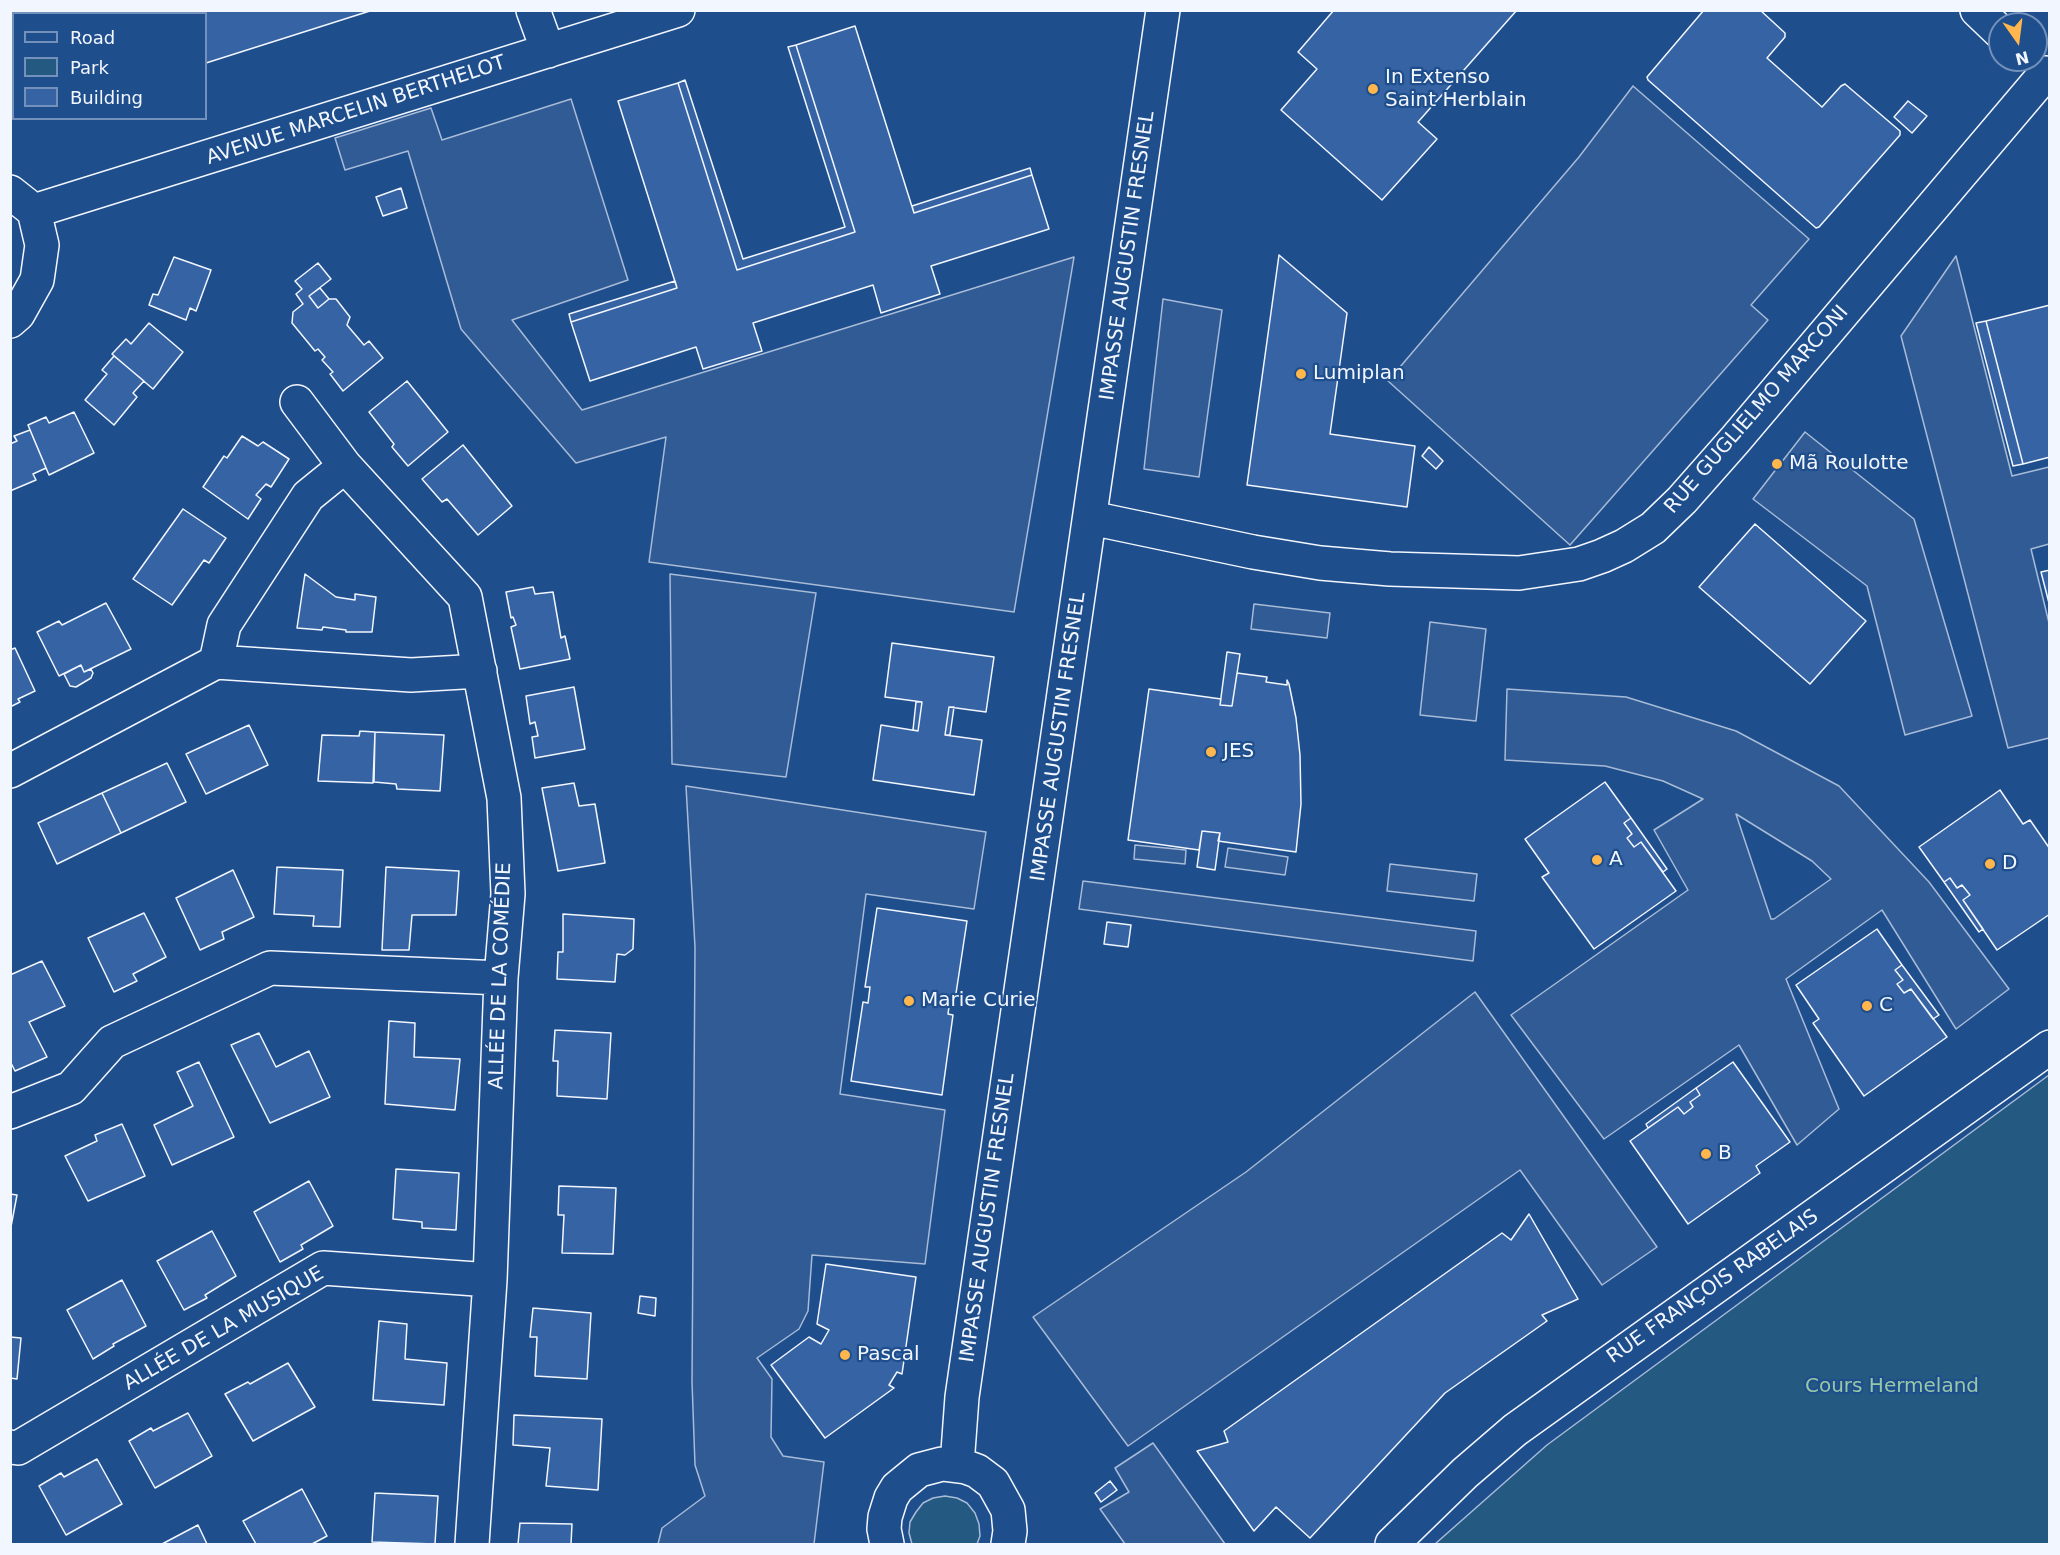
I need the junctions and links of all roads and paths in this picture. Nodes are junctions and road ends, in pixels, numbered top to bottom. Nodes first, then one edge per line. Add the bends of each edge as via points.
1 (533, 10) edge
2 (678, 10) edge
3 (1164, 10) edge
4 (1977, 10) edge
5 (1988, 21) edge
6 (548, 51) junction
7 (2040, 72) edge
8 (22, 201) edge
9 (10, 321) edge
10 (297, 402) dead end
11 (345, 466) junction
12 (1091, 518) junction
13 (216, 662) junction
14 (480, 671) junction
15 (10, 771) edge
16 (501, 978) junction
17 (2049, 1047) edge
18 (10, 1112) edge
19 (490, 1280) junction
20 (10, 1447) edge
21 (957, 1465) junction
22 (472, 1545) edge
23 (887, 1545) edge
24 (1008, 1545) edge
25 (1392, 1545) edge

1 - 6 street
2 - 6 street, AVENUE MARCELIN BERTHELOT
3 - 12 street, IMPASSE AUGUSTIN FRESNEL
4 - 5 street
6 - 8 street, AVENUE MARCELIN BERTHELOT
7 - 12 street, RUE GUGLIELMO MARCONI via 1736,440 1653,528 1624,546 1579,564 1519,573 1390,569 1264,554
8 - 9 street via 42,245 37,280
10 - 11 street, ALLÉE DE LA COMÉDIE
11 - 13 street via 308,496 224,625
11 - 14 street, ALLÉE DE LA COMÉDIE via 465,597
12 - 21 street, IMPASSE AUGUSTIN FRESNEL via 962,1397
13 - 14 street via 411,675
13 - 15 street
14 - 16 street, ALLÉE DE LA COMÉDIE via 504,798 508,894
16 - 18 street via 270,968 112,1042 71,1088
16 - 19 street, ALLÉE DE LA COMÉDIE
17 - 25 street, RUE FRANÇOIS RABELAIS via 1515,1430
19 - 20 street, ALLÉE DE LA MUSIQUE via 323,1268 18,1448
19 - 22 street, ALLÉE DE LA COMÉDIE
21 - 23 street via 919,1470 897,1488 885,1517
21 - 24 street via 977,1471 999,1490 1010,1520

